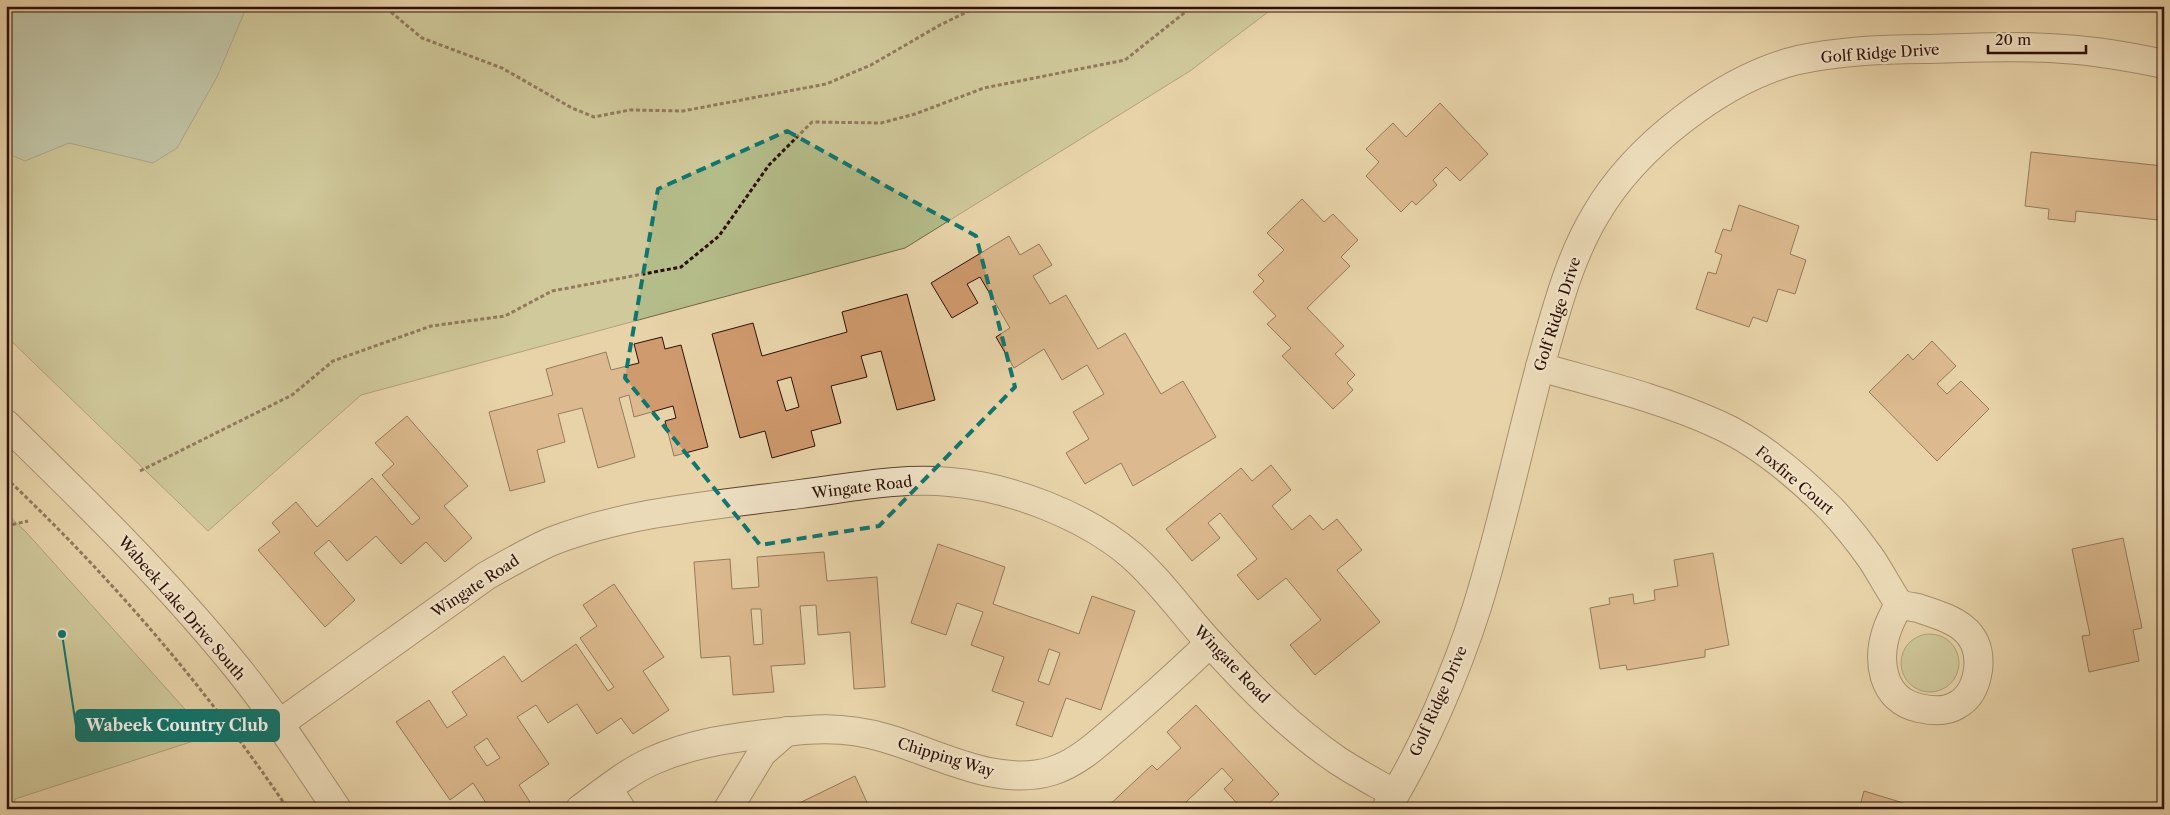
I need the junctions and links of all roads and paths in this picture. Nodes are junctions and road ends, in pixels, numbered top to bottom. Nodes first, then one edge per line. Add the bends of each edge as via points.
1 (388, 6) edge
2 (979, 6) edge
3 (1192, 6) edge
4 (2164, 64) edge
5 (1540, 367) junction
6 (6, 424) edge
7 (140, 471) dead end
8 (6, 478) edge
9 (28, 521) dead end
10 (6, 526) edge
11 (1900, 603) dead end
12 (1210, 644) junction
13 (279, 724) junction
14 (787, 731) junction
15 (614, 799) edge
16 (1390, 802) edge
17 (288, 809) edge
18 (337, 809) edge
19 (580, 809) edge
20 (728, 809) edge

1 - 2 path via 422,38 502,68 594,117 630,110 683,111 826,84 871,65
3 - 7 path via 1125,60 984,88 881,123 812,122 769,165 719,236 681,267 552,291 505,316 431,326 333,361 292,395
4 - 5 street, Golf Ridge Drive via 2062,49 1891,49 1837,53 1766,70 1682,119 1645,151 1616,185 1596,213 1574,257
5 - 11 street, Foxfire Court via 1665,403 1718,424 1767,453 1844,523
5 - 16 street, Golf Ridge Drive via 1476,608 1427,730
6 - 13 street, Wabeek Lake Drive South via 100,515 177,596
8 - 17 path via 105,579 173,657 229,725
9 - 10 path
12 - 13 street, Wingate Road via 1130,555 1098,532 1055,510 1011,494 952,482 905,481 685,509 587,530 551,542 486,576
12 - 14 street, Chipping Way via 1099,743 1076,760 1052,771 1028,775 1000,774 850,730
12 - 16 street, Wingate Road via 1260,696 1308,739
13 - 18 street, Wabeek Lake Drive South
14 - 15 street, Chipping Way via 717,740 652,761 630,773
14 - 20 street via 762,753
15 - 19 street, Chipping Way

